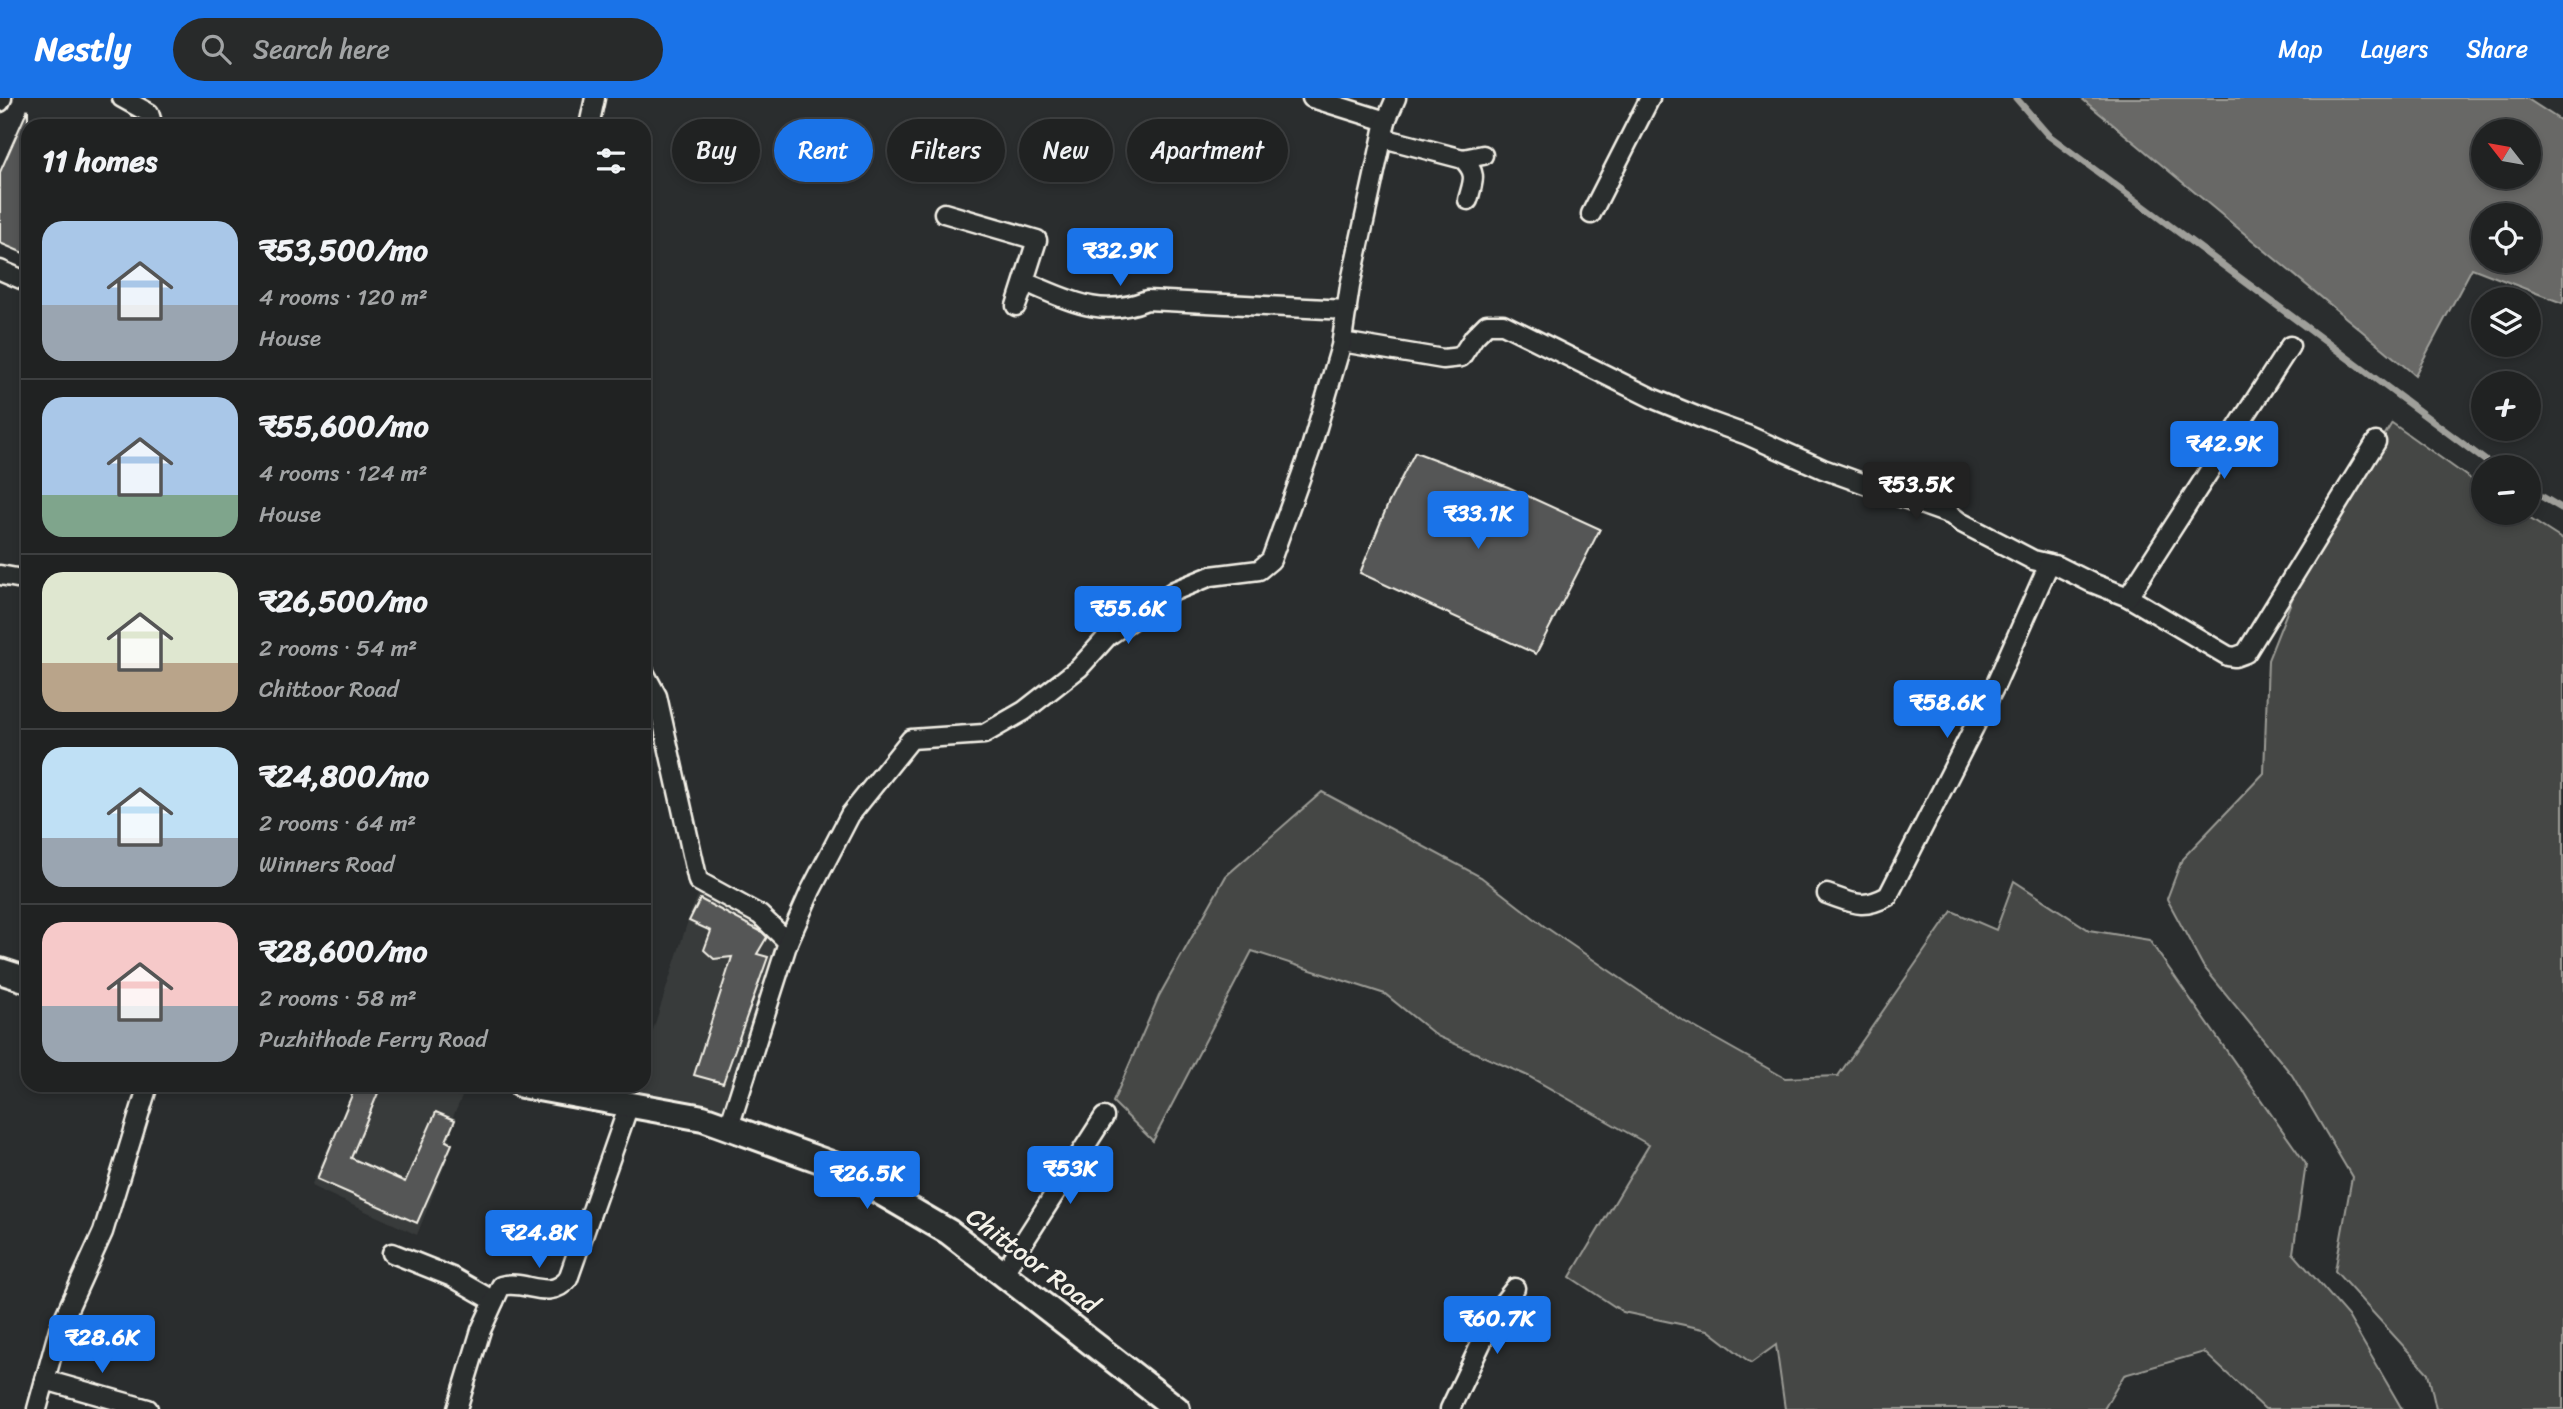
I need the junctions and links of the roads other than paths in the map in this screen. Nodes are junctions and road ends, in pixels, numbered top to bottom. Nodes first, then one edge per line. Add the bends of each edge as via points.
1 (122, 98) edge
2 (595, 98) edge
3 (1312, 98) edge
4 (1396, 98) edge
5 (1650, 98) edge
6 (151, 119) edge
7 (590, 119) edge
8 (1385, 130) junction
9 (1483, 155) dead end
10 (1463, 159) junction
11 (1468, 200) dead end
12 (944, 213) dead end
13 (1591, 214) dead end
14 (0, 270) edge
15 (21, 279) edge
16 (1347, 310) junction
17 (1342, 342) junction
18 (2290, 346) dead end
19 (2376, 442) dead end
20 (2049, 564) junction
21 (0, 575) edge
22 (21, 579) edge
23 (2128, 597) junction
24 (651, 685) edge
25 (1827, 894) dead end
26 (788, 942) junction
27 (0, 971) edge
28 (21, 978) edge
29 (146, 1092) edge
30 (559, 1092) edge
31 (629, 1105) junction
32 (1104, 1116) dead end
33 (729, 1127) junction
34 (392, 1253) dead end
35 (1003, 1274) junction
36 (1515, 1288) dead end
37 (494, 1301) junction
38 (45, 1380) junction
39 (37, 1409) edge
40 (148, 1409) edge
41 (457, 1409) edge
42 (1177, 1409) edge
43 (1450, 1409) edge

1 - 6 street via 149,113
2 - 7 street
3 - 8 street
4 - 8 street
5 - 13 street
8 - 10 street
8 - 16 street
9 - 10 street
10 - 11 street via 1474,176
12 - 16 street via 1037,240 1016,306 1025,282 1089,308 1130,307 1147,300
14 - 15 street
16 - 17 street
17 - 20 street via 1443,359 1461,357 1487,324 1503,324 1654,399 1823,469 1951,515 2033,560
17 - 26 street via 1271,560 1259,570 1211,576 1174,591 1108,636 1079,668 1024,711 984,734 911,739 850,815
18 - 23 street
19 - 23 street via 2246,653 2228,656
20 - 23 street
20 - 25 street via 1995,686 1888,896 1873,904 1855,904
21 - 22 street
24 - 26 street via 698,881 760,915
26 - 33 street
27 - 28 main road
29 - 38 street via 103,1232 62,1320
30 - 31 main road, Chittoor Road
31 - 33 main road, Chittoor Road
31 - 37 street via 568,1279 557,1289 546,1291 510,1283 501,1286
32 - 35 street
33 - 35 main road, Chittoor Road via 834,1165 949,1232
34 - 37 street
35 - 42 main road, Chittoor Road
36 - 43 street via 1496,1312
37 - 41 street
38 - 39 street
38 - 40 street

